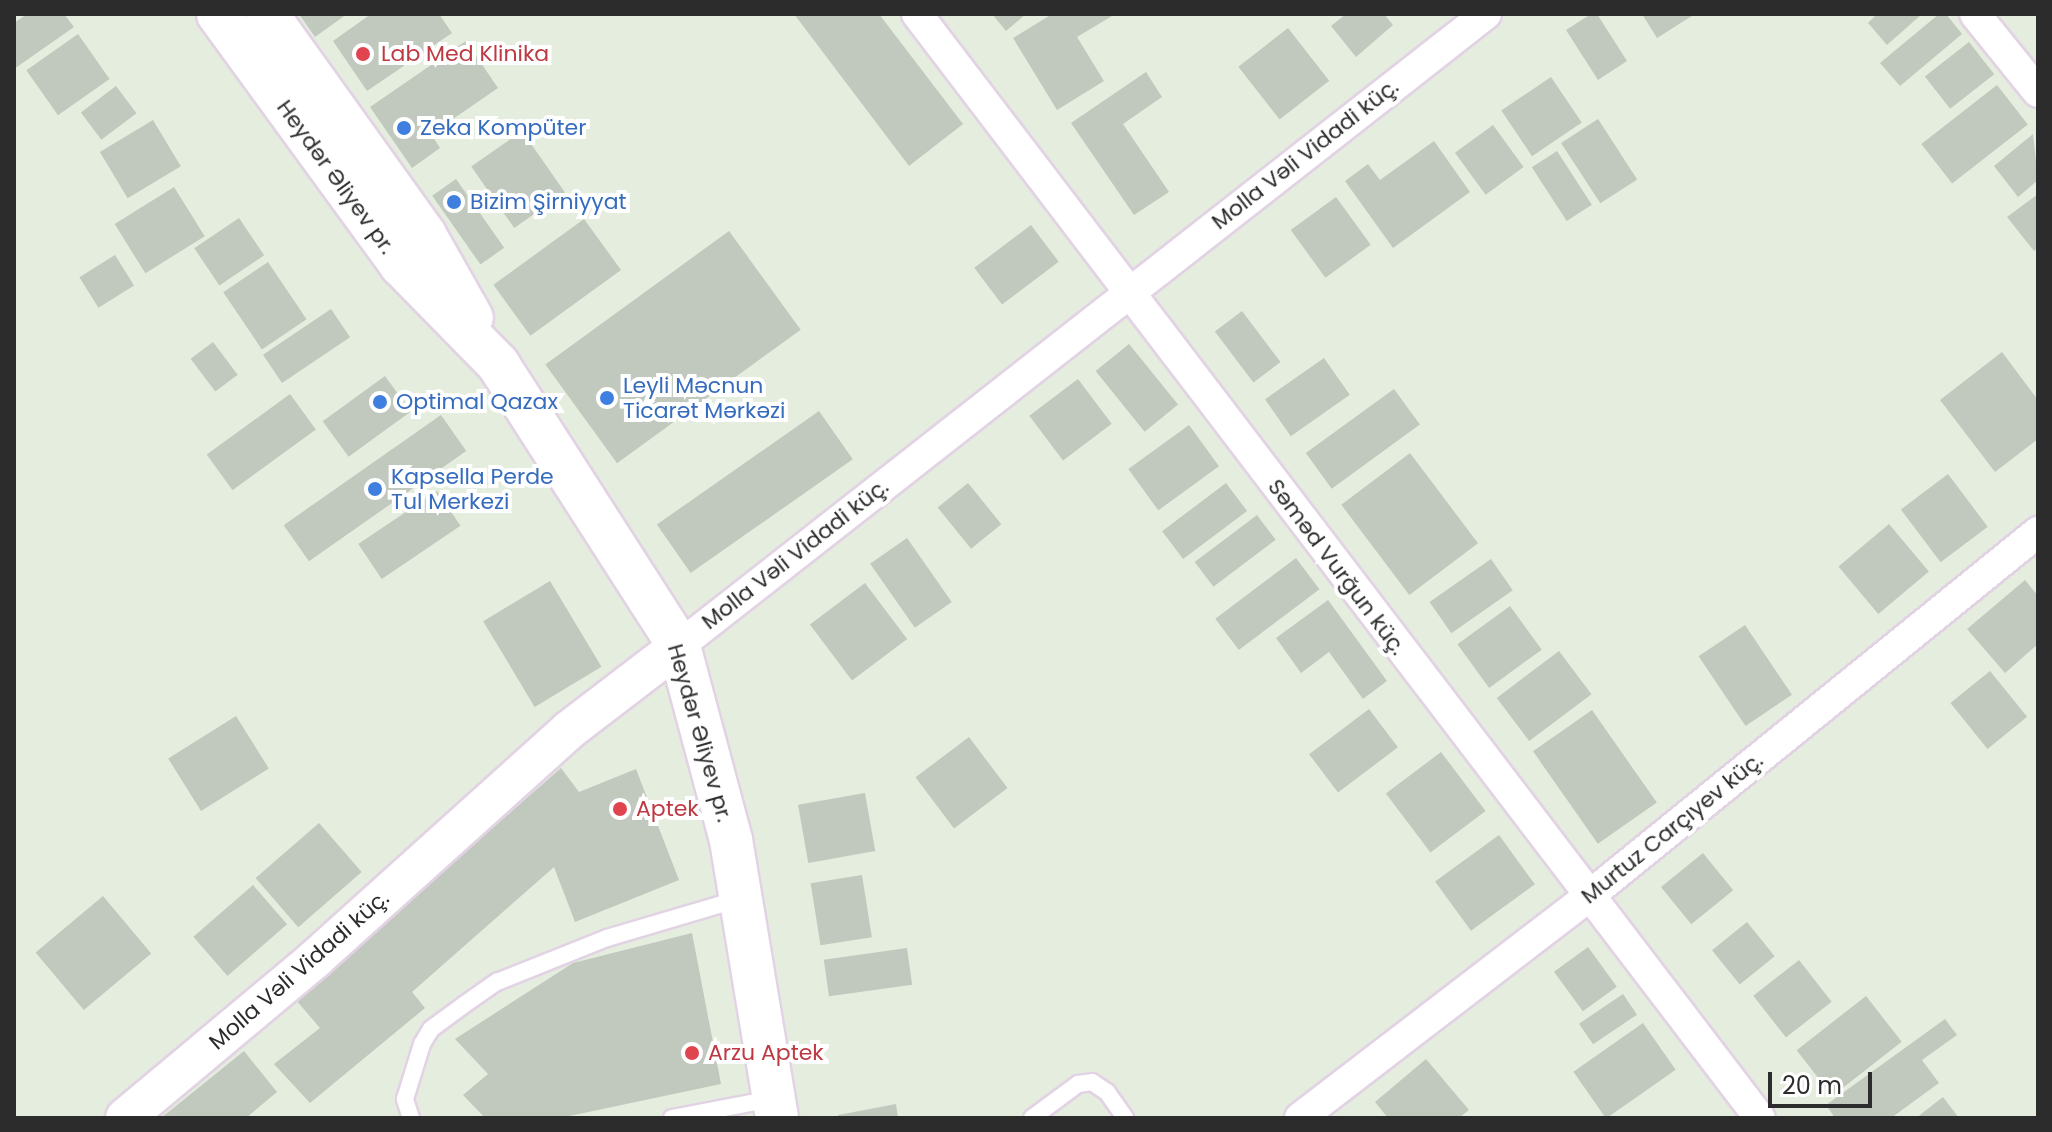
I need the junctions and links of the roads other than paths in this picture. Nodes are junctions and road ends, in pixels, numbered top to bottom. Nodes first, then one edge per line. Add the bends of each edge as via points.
1 (218, 14) edge
2 (267, 14) edge
3 (917, 14) edge
4 (1486, 14) edge
5 (1975, 14) edge
6 (2038, 92) edge
7 (1127, 292) junction
8 (498, 364) junction
9 (2038, 532) edge
10 (679, 646) junction
11 (1589, 896) junction
12 (740, 899) junction
13 (775, 1108) edge
14 (125, 1118) edge
15 (411, 1118) edge
16 (672, 1118) edge
17 (1032, 1118) edge
18 (1125, 1118) edge
19 (1300, 1118) edge
20 (1760, 1118) edge

1 - 8 main road, Heydər Əliyev pr. via 401,265
2 - 8 main road via 425,235
3 - 7 street, Səməd Vurğun küç.
4 - 7 street, Molla Vəli Vidadi küç.
5 - 6 street
7 - 10 street, Molla Vəli Vidadi küç.
7 - 11 street, Səməd Vurğun küç.
8 - 10 main road, Heydər Əliyev pr.
9 - 11 street, Murtuz Carçıyev küç.
10 - 12 main road, Heydər Əliyev pr. via 731,840
10 - 14 street, Molla Vəli Vidadi küç. via 538,757 315,959
11 - 19 street, Murtuz Carçıyev küç.
11 - 20 street, Səməd Vurğun küç.
12 - 13 main road, Heydər Əliyev pr.
12 - 15 lane via 646,924 526,969 476,996 431,1029 422,1044 405,1099
13 - 16 lane
17 - 18 lane via 1078,1084 1092,1082 1107,1092

